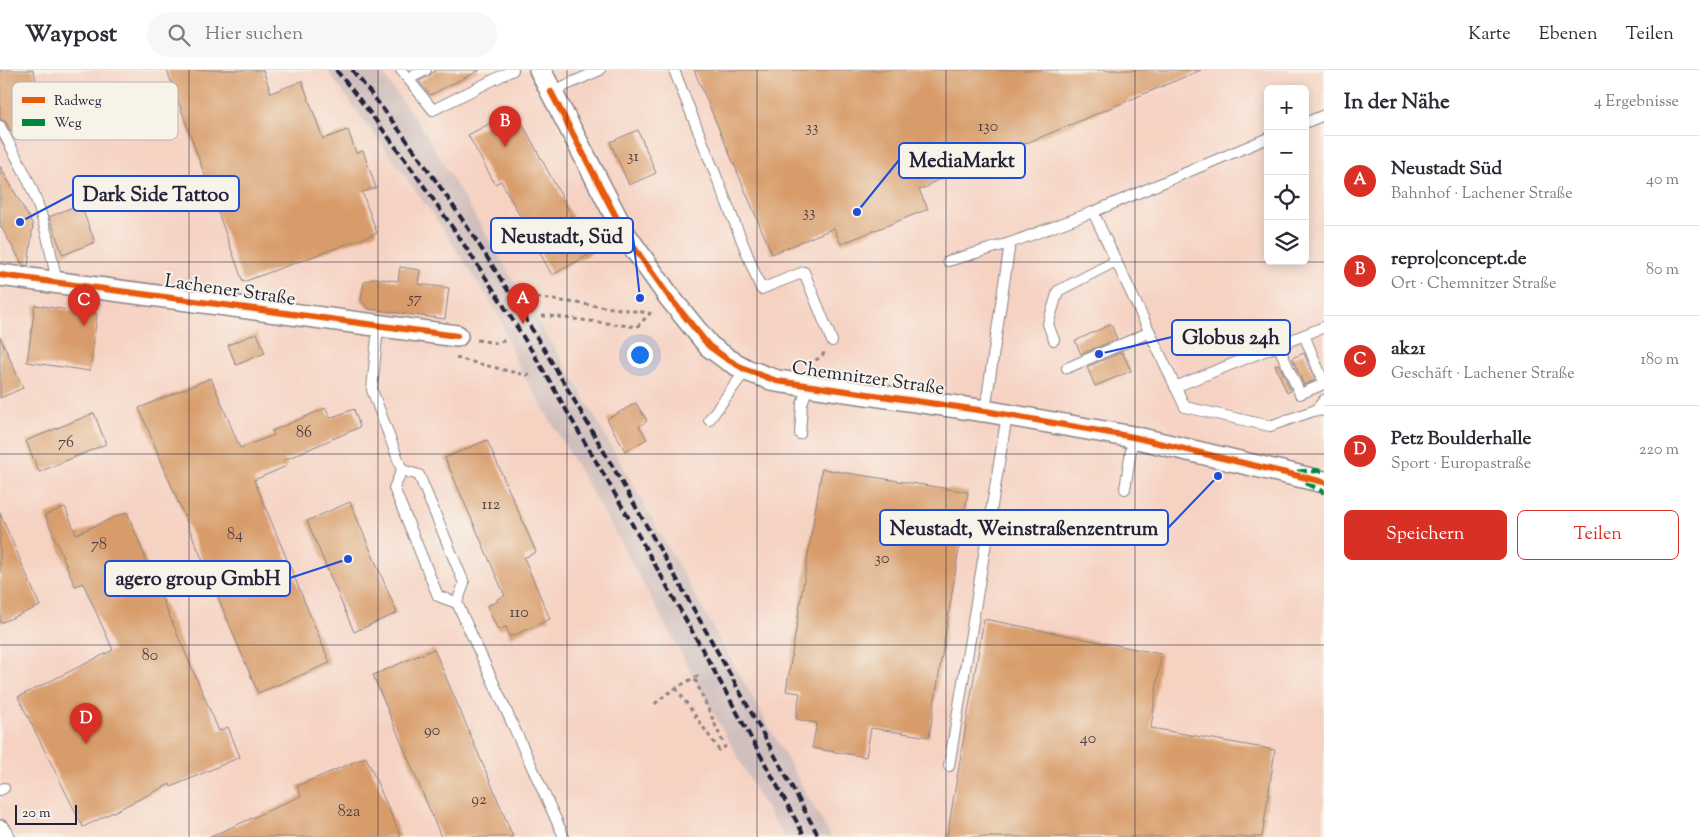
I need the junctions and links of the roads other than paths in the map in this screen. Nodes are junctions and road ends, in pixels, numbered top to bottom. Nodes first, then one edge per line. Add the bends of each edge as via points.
1 (401, 70) edge
2 (426, 70) edge
3 (513, 70) edge
4 (540, 70) edge
5 (600, 70) edge
6 (674, 70) edge
7 (408, 79) junction
8 (551, 92) junction
9 (1324, 115) edge
10 (1309, 121) edge
11 (0, 126) edge
12 (1264, 140) edge
13 (1093, 212) junction
14 (1010, 243) junction
15 (1116, 261) junction
16 (948, 262) dead end
17 (0, 275) edge
18 (57, 283) junction
19 (378, 326) junction
20 (1324, 327) edge
21 (1150, 332) junction
22 (1304, 335) junction
23 (457, 336) road end
24 (1054, 340) dead end
25 (832, 341) dead end
26 (1278, 345) junction
27 (1067, 368) dead end
28 (746, 370) junction
29 (1324, 383) edge
30 (808, 386) junction
31 (1175, 387) junction
32 (1324, 400) edge
33 (985, 411) junction
34 (1320, 411) edge
35 (1007, 415) junction
36 (709, 420) dead end
37 (800, 434) dead end
38 (1133, 437) junction
39 (402, 470) junction
40 (1324, 482) edge
41 (1125, 489) dead end
42 (457, 603) junction
43 (948, 766) dead end
44 (0, 831) edge
45 (3, 837) edge
46 (564, 837) edge

1 - 7 lane
2 - 7 lane
3 - 7 lane via 433,110
4 - 8 street, Chemnitzer Straße
5 - 8 lane
6 - 25 lane via 761,290 804,272
8 - 28 street, Chemnitzer Straße via 626,236 709,346
9 - 10 lane
11 - 18 lane via 28,179 40,212
12 - 13 lane
13 - 14 lane
13 - 15 lane
14 - 16 lane
14 - 33 lane
15 - 21 lane
15 - 24 lane via 1058,291 1048,324
17 - 18 street, Lachener Straße
18 - 19 street, Lachener Straße
19 - 23 street, Lachener Straße
19 - 39 lane via 372,390
20 - 22 lane
21 - 27 lane
21 - 31 lane
22 - 26 lane
22 - 29 lane
26 - 29 lane via 1300,394
26 - 31 lane
28 - 30 street, Chemnitzer Straße via 777,381
28 - 36 lane
30 - 33 street, Chemnitzer Straße
30 - 37 lane via 802,404
31 - 34 lane via 1185,407 1270,426
32 - 34 lane
33 - 35 street, Chemnitzer Straße
35 - 38 street, Chemnitzer Straße
35 - 43 lane
38 - 40 street, Chemnitzer Straße
38 - 41 lane
39 - 42 lane via 419,476 460,574 464,584
39 - 42 lane via 394,488 438,596
42 - 46 lane
44 - 45 street

